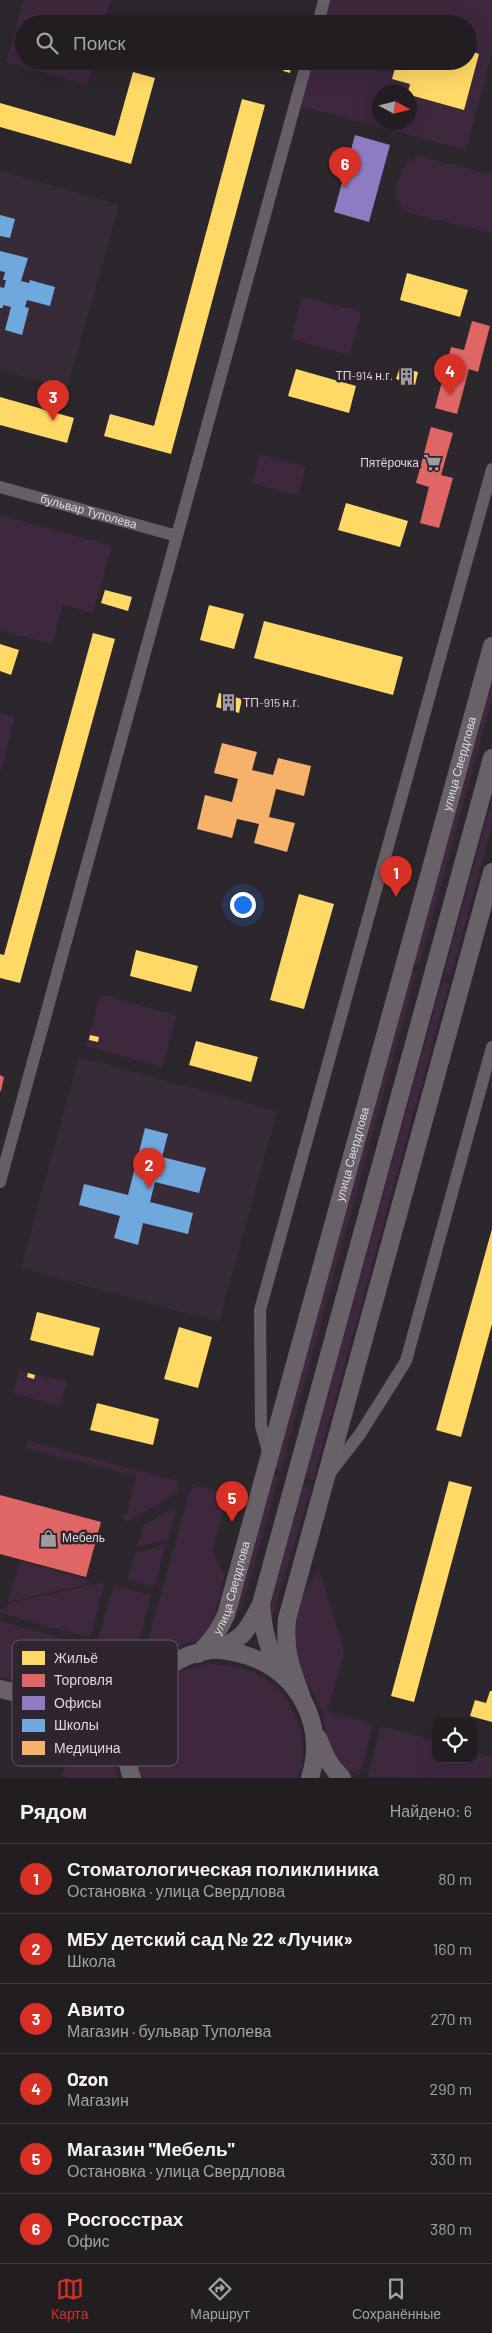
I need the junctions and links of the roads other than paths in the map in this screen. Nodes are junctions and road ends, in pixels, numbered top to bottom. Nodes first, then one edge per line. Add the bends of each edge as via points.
1 (324, 0) edge
2 (320, 15) edge
3 (305, 70) edge
4 (492, 469) edge
5 (0, 487) edge
6 (177, 536) junction
7 (492, 646) edge
8 (492, 758) edge
9 (492, 872) edge
10 (492, 1047) edge
11 (0, 1182) edge
12 (269, 1455) junction
13 (328, 1475) junction
14 (261, 1604) junction
15 (204, 1652) junction
16 (178, 1662) edge
17 (283, 1675) junction
18 (301, 1695) junction
19 (314, 1728) junction
20 (310, 1778) edge
21 (342, 1778) edge

1 - 2 street
3 - 6 street
4 - 12 street via 260,1310 261,1426
5 - 6 street, бульвар Туполева
6 - 11 street
7 - 12 main road, улица Свердлова
8 - 14 main road, улица Свердлова
9 - 13 main road
10 - 13 street via 406,1361 360,1434
12 - 15 main road, улица Свердлова via 226,1615
13 - 18 main road via 287,1619 287,1658
14 - 15 main road, улица Свердлова via 250,1627 241,1637 232,1644
14 - 17 main road, улица Свердлова via 266,1640
15 - 16 main road
15 - 17 main road via 234,1652 261,1660
17 - 18 main road
18 - 19 main road
19 - 20 main road via 315,1757
19 - 21 main road via 324,1754

